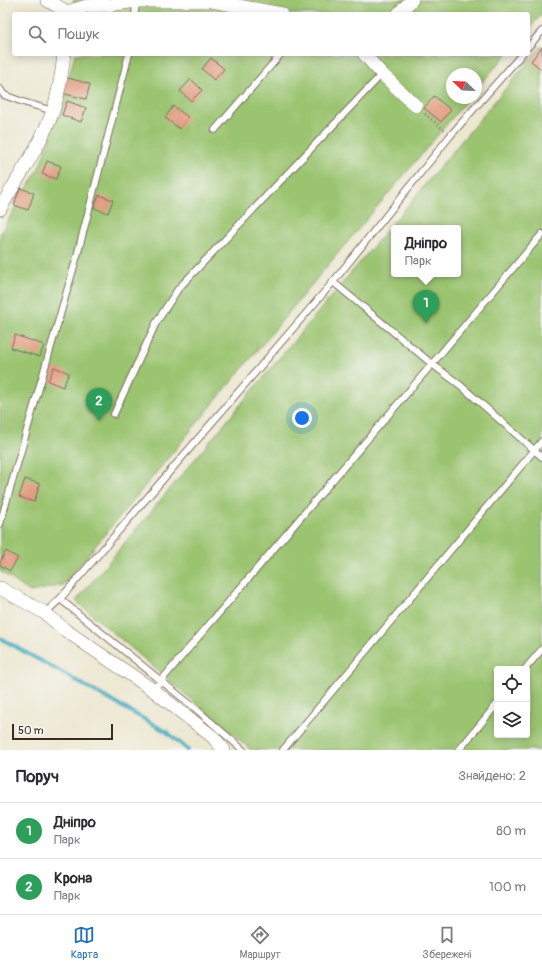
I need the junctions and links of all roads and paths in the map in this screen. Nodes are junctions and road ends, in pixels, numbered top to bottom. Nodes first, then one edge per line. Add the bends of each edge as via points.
1 (47, 0) edge
2 (76, 0) edge
3 (412, 0) edge
4 (136, 8) edge
5 (65, 12) edge
6 (68, 12) edge
7 (70, 12) edge
8 (270, 12) edge
9 (400, 12) edge
10 (542, 31) edge
11 (530, 45) edge
12 (64, 56) edge
13 (128, 56) edge
14 (280, 56) edge
15 (366, 56) edge
16 (520, 56) edge
17 (382, 74) junction
18 (0, 89) edge
19 (416, 106) joint
20 (53, 111) junction
21 (215, 130) dead end
22 (450, 136) junction
23 (0, 209) edge
24 (542, 234) edge
25 (333, 282) junction
26 (432, 364) junction
27 (114, 414) dead end
28 (542, 441) edge
29 (534, 450) junction
30 (542, 457) edge
31 (0, 524) edge
32 (0, 588) edge
33 (60, 599) junction
34 (45, 613) junction
35 (542, 648) edge
36 (527, 666) edge
37 (157, 685) junction
38 (494, 708) edge
39 (213, 737) junction
40 (229, 738) junction
41 (224, 750) edge
42 (243, 750) edge
43 (283, 750) edge
44 (459, 750) edge

1 - 5 street
2 - 6 lane
3 - 9 street
4 - 7 street via 87,6
4 - 8 street via 211,2
10 - 11 lane
12 - 20 street
13 - 31 lane via 77,256
14 - 21 lane
15 - 17 street
16 - 22 lane
17 - 19 street
17 - 27 lane via 178,289 156,323
18 - 20 lane via 10,97
19 - 22 path
20 - 23 street
22 - 25 lane
24 - 26 lane
25 - 26 lane
25 - 33 lane
26 - 29 lane
26 - 37 lane
28 - 29 lane
29 - 30 lane
29 - 43 lane
32 - 34 street
33 - 34 lane
33 - 37 lane
34 - 37 street via 65,630
35 - 36 lane
37 - 39 street
37 - 40 lane
38 - 44 lane
39 - 40 lane
39 - 41 street
40 - 42 lane

